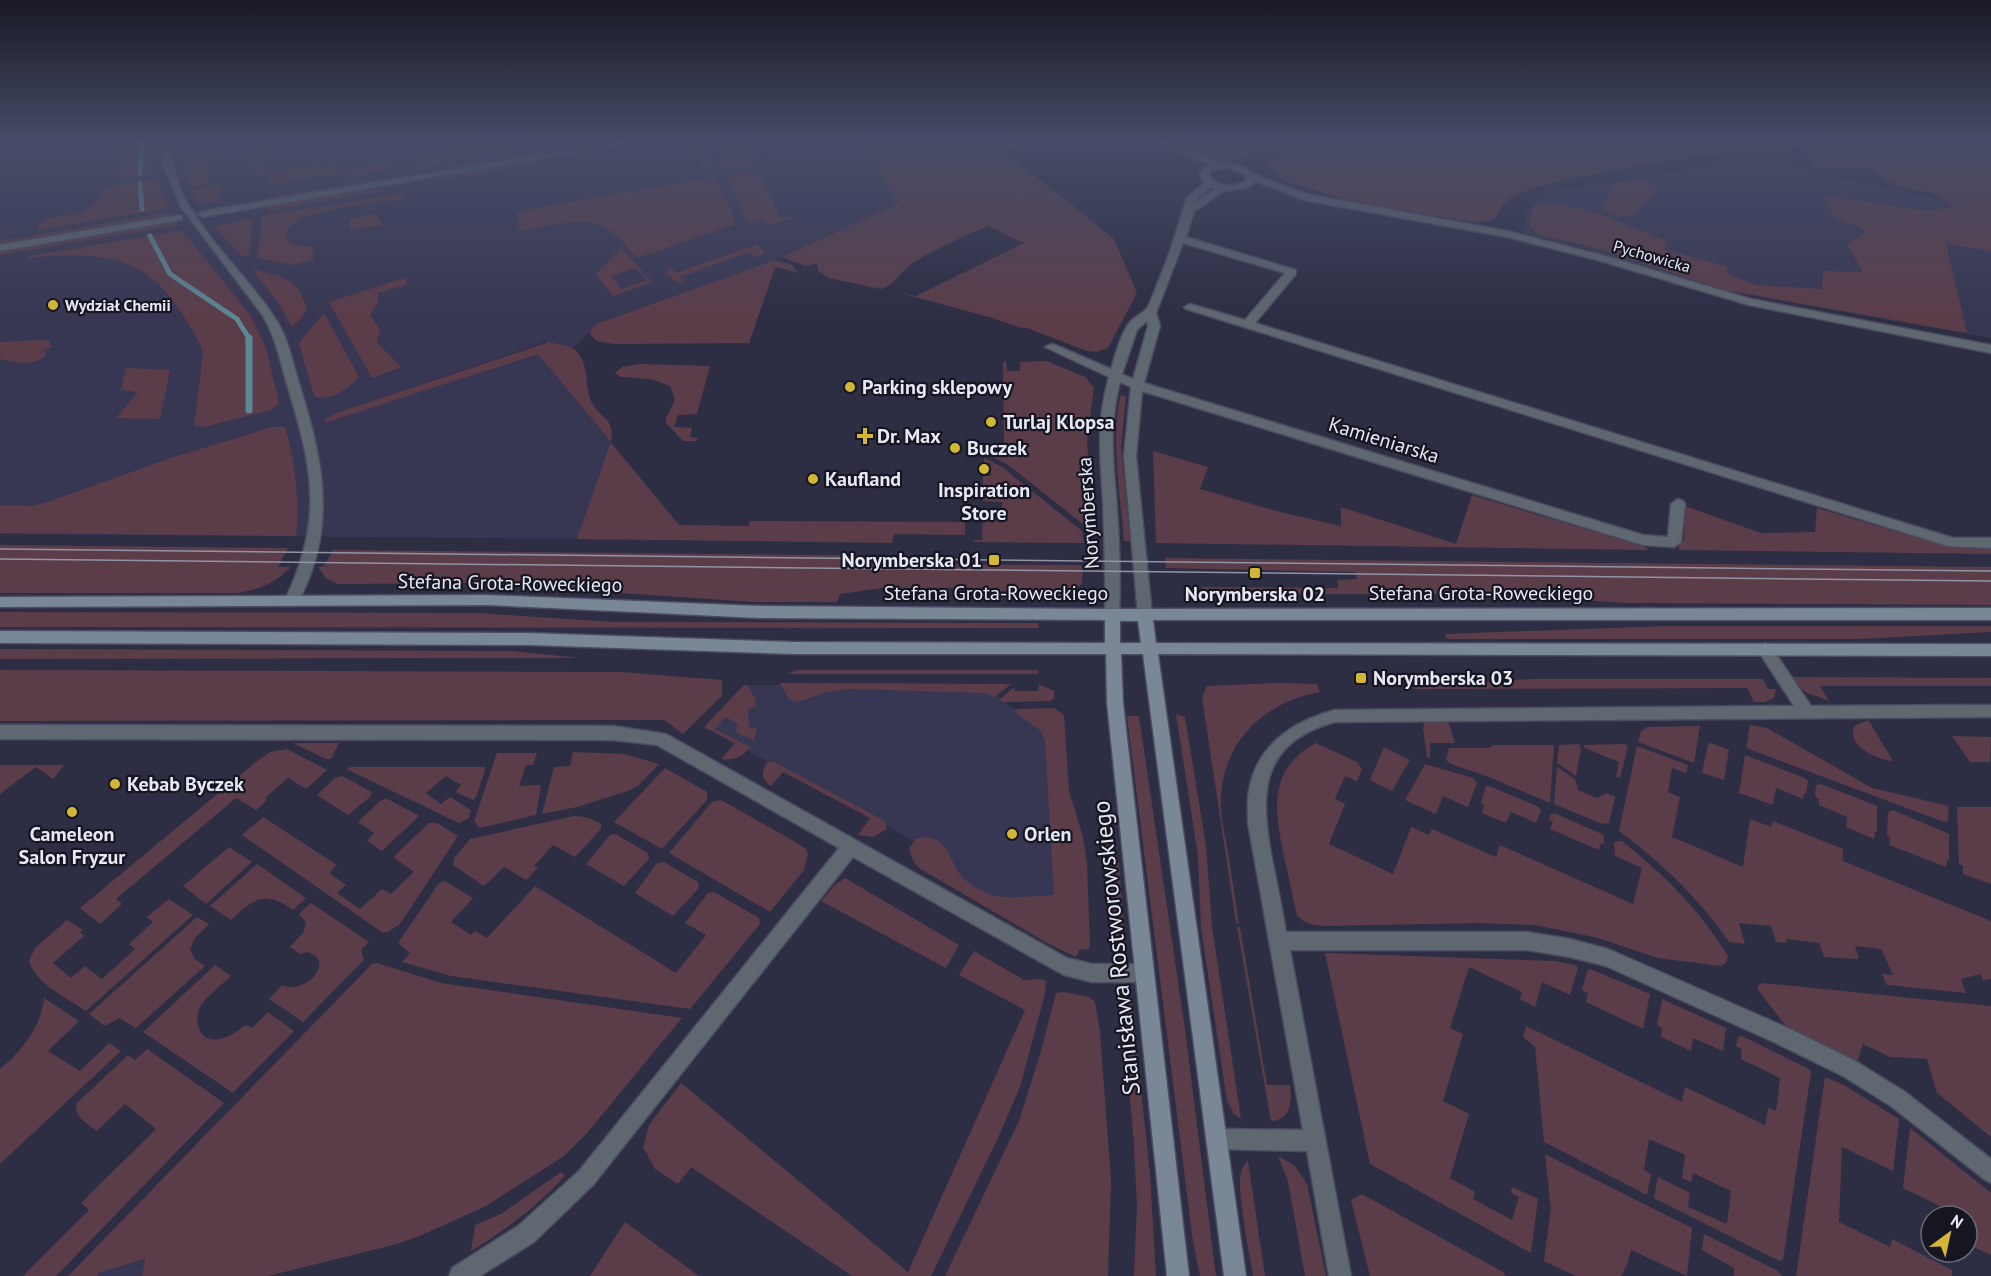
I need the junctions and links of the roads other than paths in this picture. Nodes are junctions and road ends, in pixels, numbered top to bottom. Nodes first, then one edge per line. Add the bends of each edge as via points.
1 (182, 200) edge
2 (290, 200) edge
3 (1192, 200) edge
4 (1208, 200) edge
5 (1318, 200) edge
6 (1191, 209) junction
7 (203, 214) dead end
8 (178, 218) dead end
9 (1180, 239) junction
10 (0, 248) edge
11 (1190, 307) dead end
12 (1150, 313) junction
13 (1247, 325) junction
14 (1051, 347) dead end
15 (1991, 349) edge
16 (1115, 376) junction
17 (1137, 385) junction
18 (1678, 504) dead end
19 (1991, 543) edge
20 (0, 602) edge
21 (291, 602) junction
22 (1991, 614) edge
23 (1112, 615) junction
24 (1145, 615) junction
25 (0, 637) edge
26 (1113, 648) junction
27 (1148, 648) junction
28 (1765, 649) junction
29 (1991, 650) edge
30 (1991, 711) edge
31 (1806, 712) junction
32 (0, 732) edge
33 (852, 845) junction
34 (1277, 941) junction
35 (1144, 973) junction
36 (1216, 1139) junction
37 (1314, 1141) junction
38 (1991, 1172) edge
39 (460, 1276) edge
40 (1178, 1276) edge
41 (1235, 1276) edge
42 (1340, 1276) edge

1 - 21 street via 190,216 276,330 303,416 317,487 316,517 314,542
2 - 7 street
3 - 6 street, Norymberska
4 - 6 street
5 - 15 street, Pychowicka via 1507,234 1749,302
6 - 9 street, Norymberska
8 - 10 street
9 - 12 street, Norymberska
9 - 13 street via 1292,272
11 - 13 street
12 - 16 street, Norymberska via 1135,324
12 - 17 street, Norymberska via 1154,326
13 - 19 street via 1953,543
14 - 16 street, Kamieniarska
16 - 17 street, Kamieniarska
16 - 23 street, Norymberska via 1104,433 1114,571
17 - 18 street, Kamieniarska via 1643,540 1674,542
17 - 24 street, Norymberska via 1130,456
20 - 21 main road, Stefana Grota-Roweckiego
21 - 23 main road, Stefana Grota-Roweckiego via 487,600 759,612
22 - 24 main road, Stefana Grota-Roweckiego
23 - 24 main road, Stefana Grota-Roweckiego
23 - 26 main road, Stanisława Rostworowskiego
24 - 27 main road, Norymberska
25 - 26 main road via 529,639 794,648
26 - 27 main road
26 - 35 main road, Stanisława Rostworowskiego via 1115,703
27 - 28 main road
27 - 36 main road
28 - 29 main road
28 - 31 street
30 - 31 street
31 - 34 street via 1386,715 1318,720 1290,735 1275,751 1262,772 1257,792 1257,823
32 - 33 street via 639,735 679,748
33 - 35 street via 1064,966 1092,973
33 - 39 street via 586,1178 526,1234
34 - 37 street
34 - 38 street via 1527,941 1608,958 1850,1069 1898,1099
35 - 40 main road, Stanisława Rostworowskiego
36 - 37 street
36 - 41 main road
37 - 42 street

